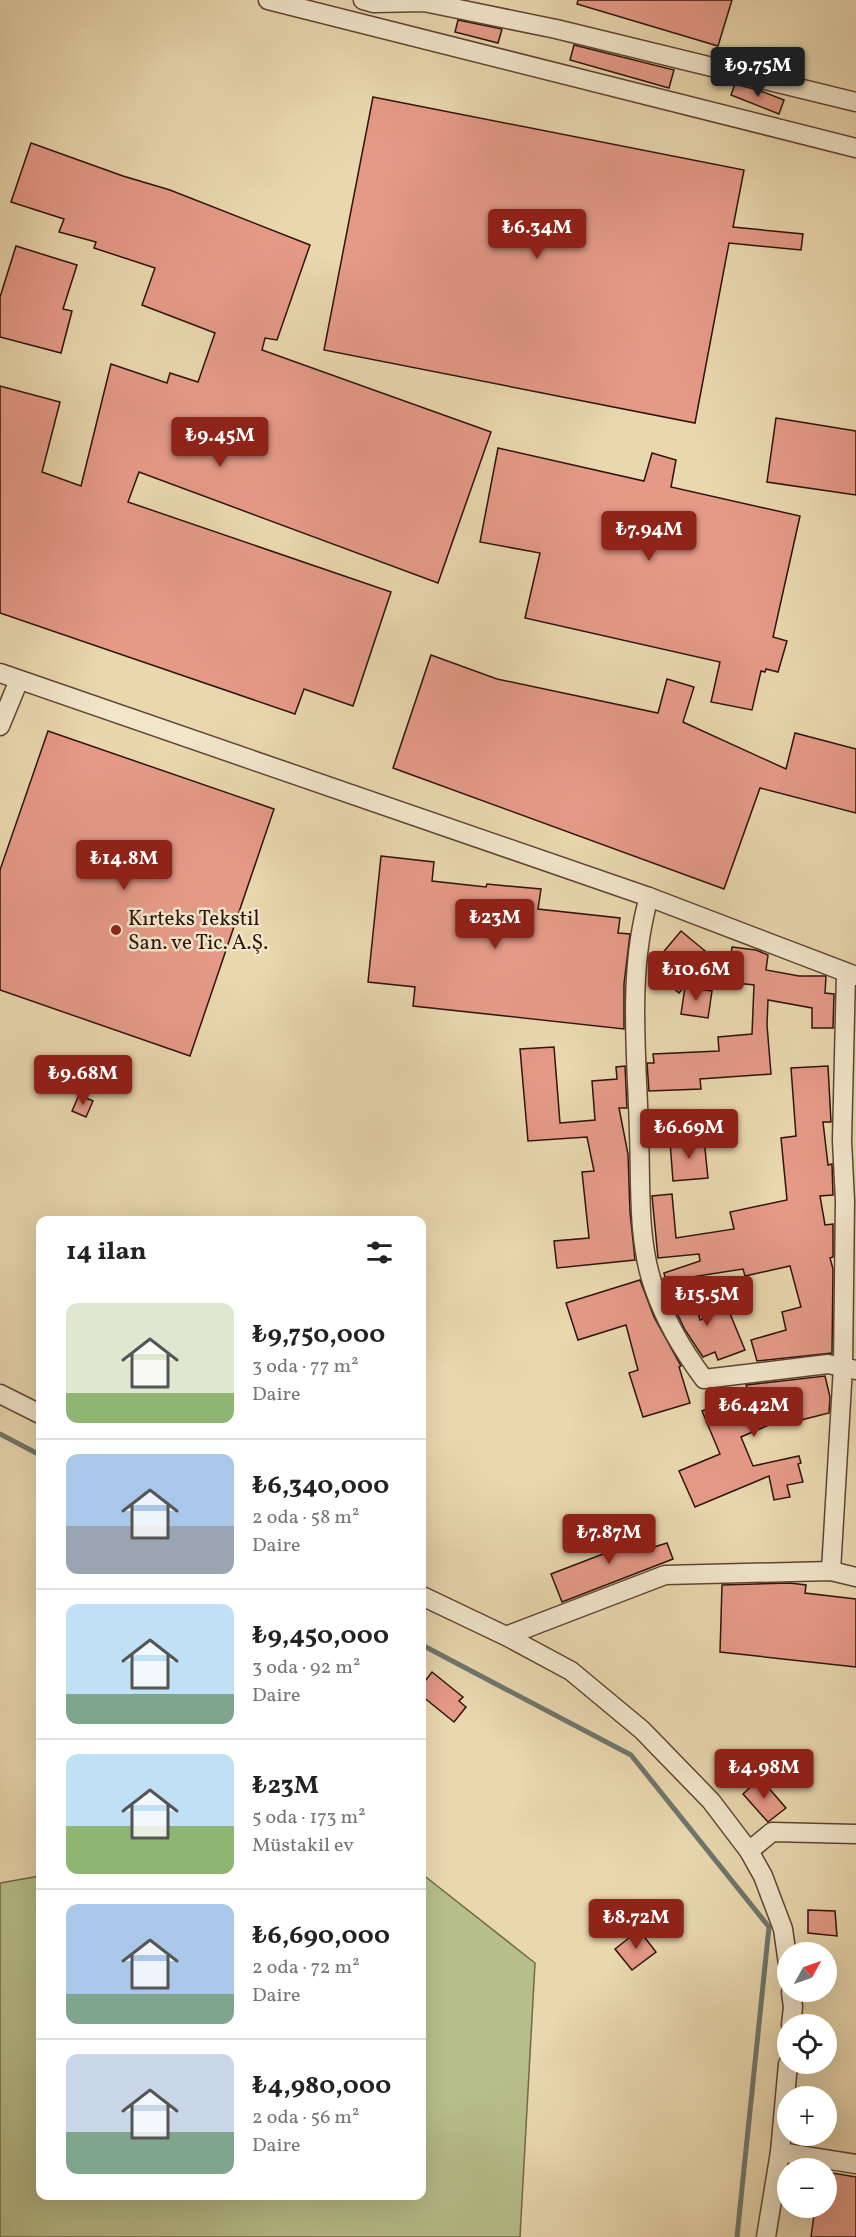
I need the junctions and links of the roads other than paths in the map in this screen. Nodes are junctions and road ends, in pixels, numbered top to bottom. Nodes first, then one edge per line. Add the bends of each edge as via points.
1 (268, 0) edge
2 (363, 0) edge
3 (856, 102) edge
4 (856, 148) edge
5 (0, 673) edge
6 (19, 680) junction
7 (0, 726) edge
8 (649, 897) junction
9 (851, 975) edge
10 (850, 1369) edge
11 (0, 1394) edge
12 (36, 1412) edge
13 (831, 1571) junction
14 (856, 1576) edge
15 (426, 1598) edge
16 (506, 1636) junction
17 (856, 1834) edge
18 (748, 1851) junction
19 (785, 1942) edge
20 (787, 2074) edge
21 (780, 2152) junction
22 (856, 2164) edge
23 (766, 2237) edge

1 - 4 street
2 - 3 street via 424,2 556,29
5 - 6 street
6 - 7 street
6 - 8 street
8 - 9 street
8 - 10 street via 640,926 635,998 644,1241 654,1287 690,1361 704,1379 828,1364
9 - 10 street via 843,1141
10 - 13 street
11 - 12 street
13 - 14 street
13 - 16 street via 665,1575
15 - 16 street
16 - 18 street via 571,1671 642,1730 711,1801
17 - 18 street via 772,1832
18 - 19 street via 763,1876
20 - 21 street
21 - 22 street
21 - 23 street

